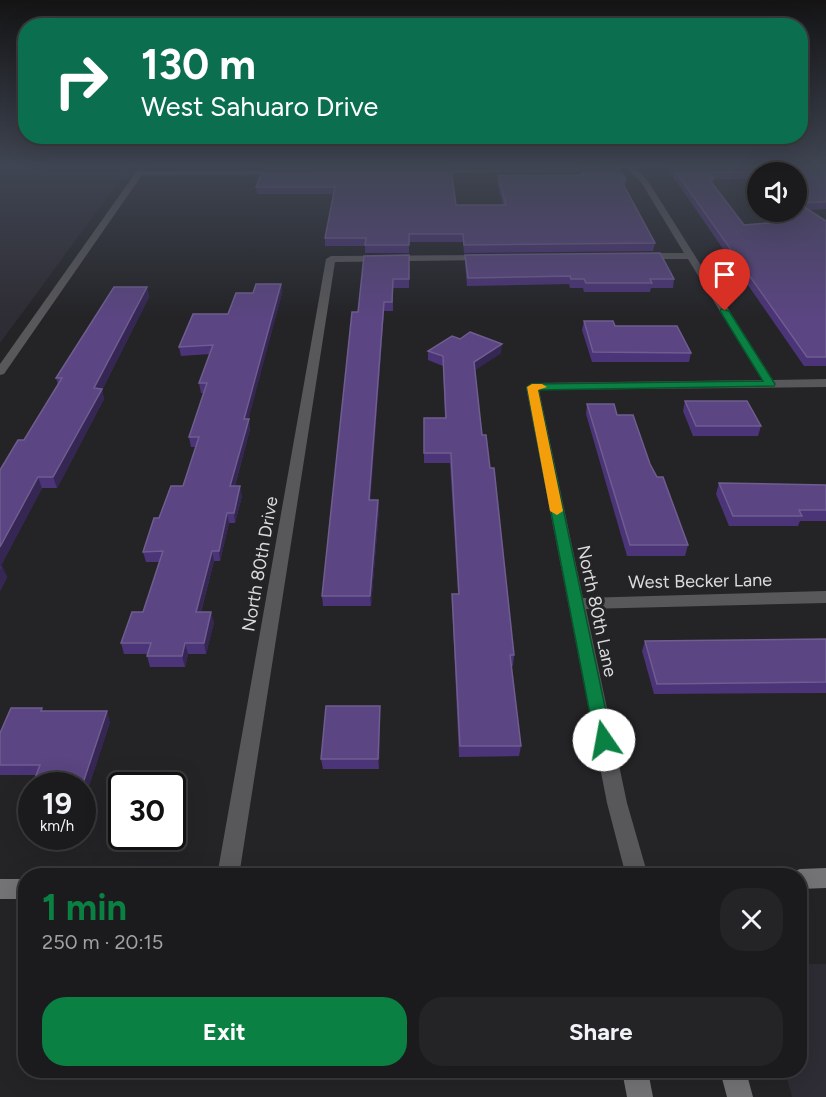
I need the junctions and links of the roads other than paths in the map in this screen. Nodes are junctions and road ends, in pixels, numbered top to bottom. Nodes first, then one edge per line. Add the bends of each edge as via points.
1 (110, 216) edge
2 (666, 216) edge
3 (631, 256) edge
4 (691, 256) junction
5 (499, 257) edge
6 (0, 372) edge
7 (826, 383) edge
8 (770, 384) junction
9 (826, 597) edge
10 (575, 604) junction
11 (229, 868) edge
12 (635, 868) edge
13 (826, 878) edge
14 (807, 879) edge
15 (0, 889) edge
16 (18, 889) edge
17 (636, 1078) edge
18 (735, 1078) edge
19 (640, 1097) edge
20 (740, 1097) edge

1 - 6 street
2 - 4 street
3 - 4 street
4 - 8 street
5 - 11 street, North 80th Drive via 331,259
7 - 8 street
8 - 10 street, North 80th Lane via 532,387
9 - 10 street, West Becker Lane
10 - 12 street, North 80th Lane via 617,803
13 - 14 main road
15 - 16 main road
17 - 19 main road
18 - 20 main road

